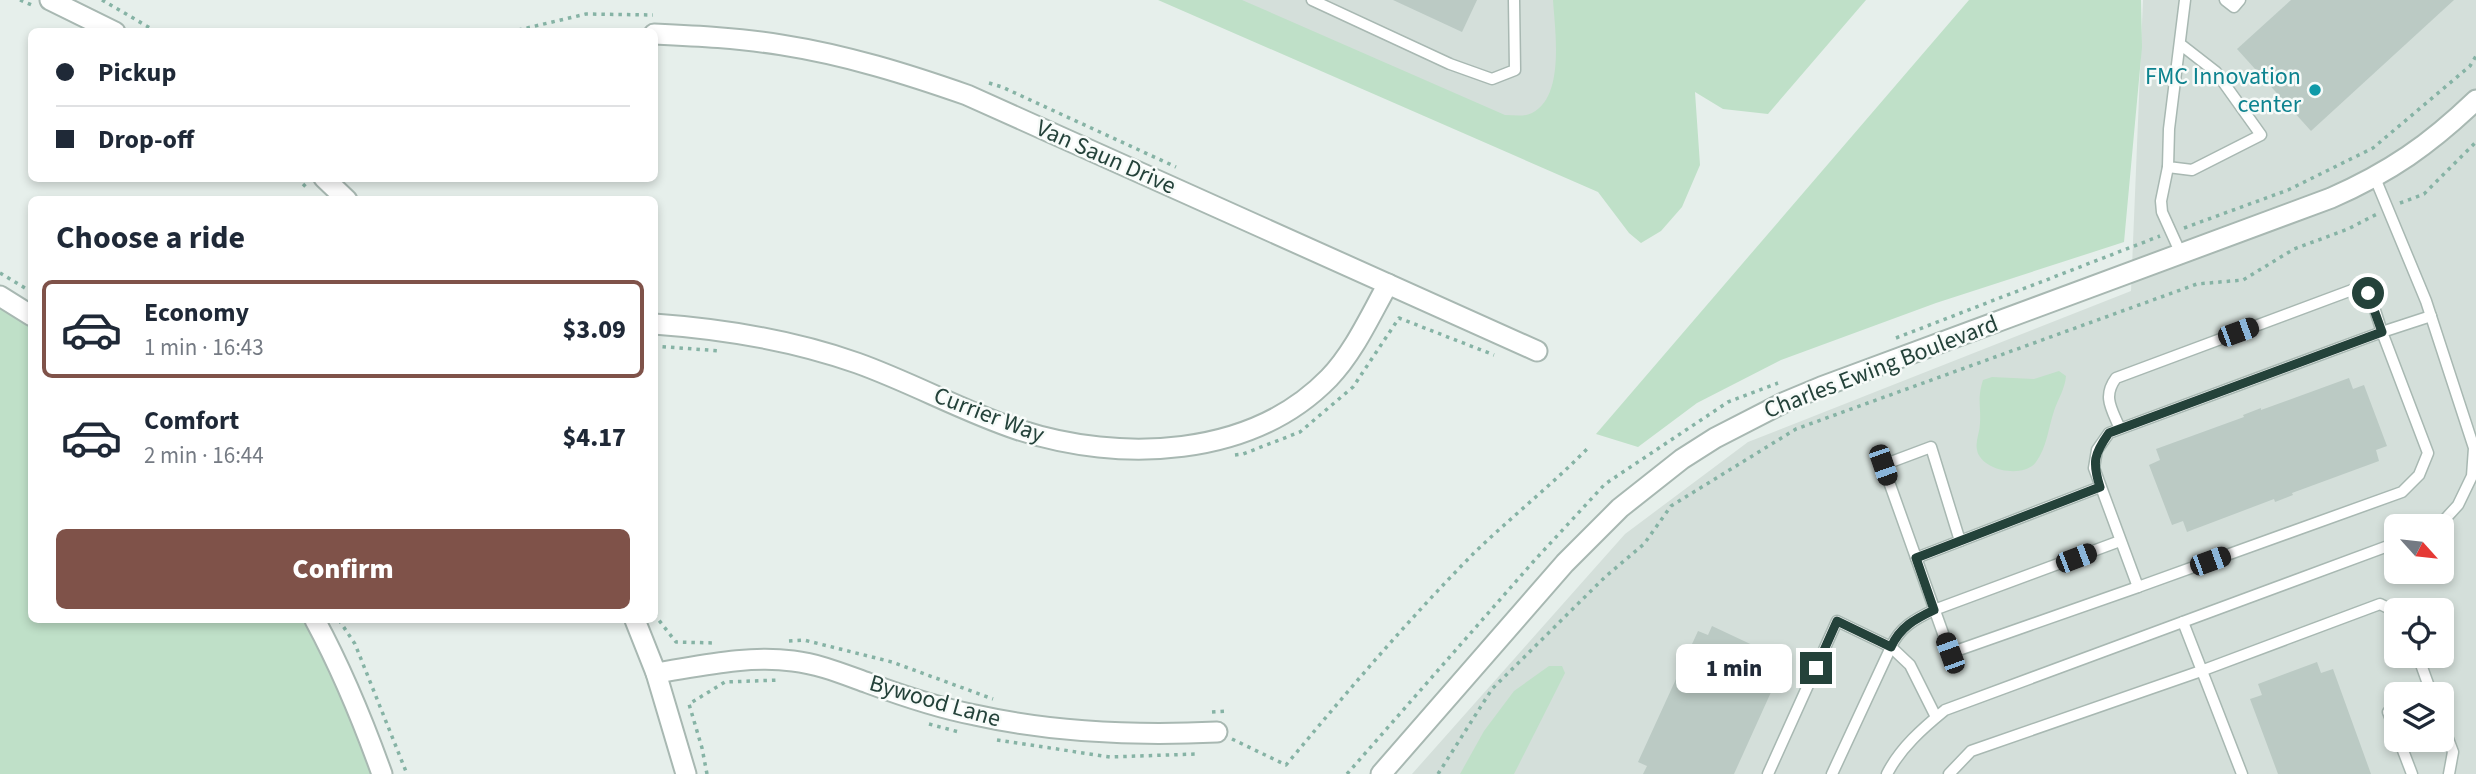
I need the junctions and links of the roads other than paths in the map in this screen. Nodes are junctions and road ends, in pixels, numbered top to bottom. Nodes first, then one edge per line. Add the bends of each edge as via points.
1 (50, 0) edge
2 (1311, 0) edge
3 (1514, 0) edge
4 (2185, 0) edge
5 (2225, 0) edge
6 (2240, 0) edge
7 (107, 28) edge
8 (658, 34) edge
9 (2180, 44) junction
10 (2476, 100) edge
11 (2168, 167) junction
12 (2375, 178) junction
13 (328, 182) edge
14 (343, 196) edge
15 (2181, 254) junction
16 (1388, 284) junction
17 (0, 296) edge
18 (28, 314) edge
19 (2431, 316) junction
20 (658, 324) edge
21 (2382, 332) junction
22 (1537, 351) dead end
23 (2120, 429) junction
24 (2100, 487) junction
25 (2450, 514) edge
26 (1960, 541) junction
27 (2120, 541) junction
28 (2384, 548) edge
29 (1916, 558) junction
30 (2138, 587) junction
31 (2384, 606) edge
32 (1934, 610) junction
33 (2183, 622) junction
34 (318, 623) edge
35 (636, 623) edge
36 (1891, 647) junction
37 (2201, 671) junction
38 (656, 673) junction
39 (1936, 717) junction
40 (1217, 732) road end
41 (2404, 752) edge
42 (2453, 752) edge
43 (382, 774) edge
44 (686, 774) edge
45 (1381, 774) edge
46 (1768, 774) edge
47 (1832, 774) edge
48 (1887, 774) edge
49 (1949, 774) edge
50 (2242, 774) edge
51 (2412, 774) edge
52 (2449, 774) edge

1 - 7 street
2 - 3 lane via 1492,79 1515,70
4 - 9 lane
5 - 6 lane via 2234,7
8 - 16 street, Van Saun Drive via 782,45 907,74 968,95
9 - 11 lane
9 - 11 lane via 2216,72 2261,135 2192,170
10 - 12 street, Charles Ewing Boulevard via 2433,139
11 - 15 lane via 2162,212
12 - 15 street, Charles Ewing Boulevard
12 - 19 lane
13 - 14 street
15 - 45 street, Charles Ewing Boulevard via 1785,402 1682,459 1591,535
16 - 20 street, Currier Way via 1331,376 1282,416 1227,438 1145,448 1103,447 1021,431 906,382 805,347 702,327
16 - 22 street, Van Saun Drive
17 - 18 street
19 - 21 lane
19 - 25 lane via 2474,448 2472,475
21 - 23 lane
21 - 23 lane via 2368,293 2352,290 2139,368 2116,378 2109,388 2109,403
21 - 30 lane via 2428,453 2419,475 2402,492
23 - 24 lane via 2109,433 2097,450 2094,468
24 - 26 lane
24 - 27 lane
26 - 29 lane
26 - 29 lane via 1931,447 1883,465
27 - 30 lane
27 - 32 lane
28 - 33 lane
29 - 32 lane
30 - 32 lane via 1950,653
31 - 37 lane
32 - 36 lane via 1908,623
33 - 37 lane
33 - 39 lane
34 - 43 street
35 - 38 street
36 - 39 lane via 1910,665
36 - 46 lane via 1837,621
36 - 47 lane
37 - 49 lane via 1971,751
37 - 50 lane
38 - 40 street, Bywood Lane via 745,660 794,661 920,701 1027,725 1081,732
38 - 44 street
39 - 48 lane
41 - 51 lane
42 - 52 lane

